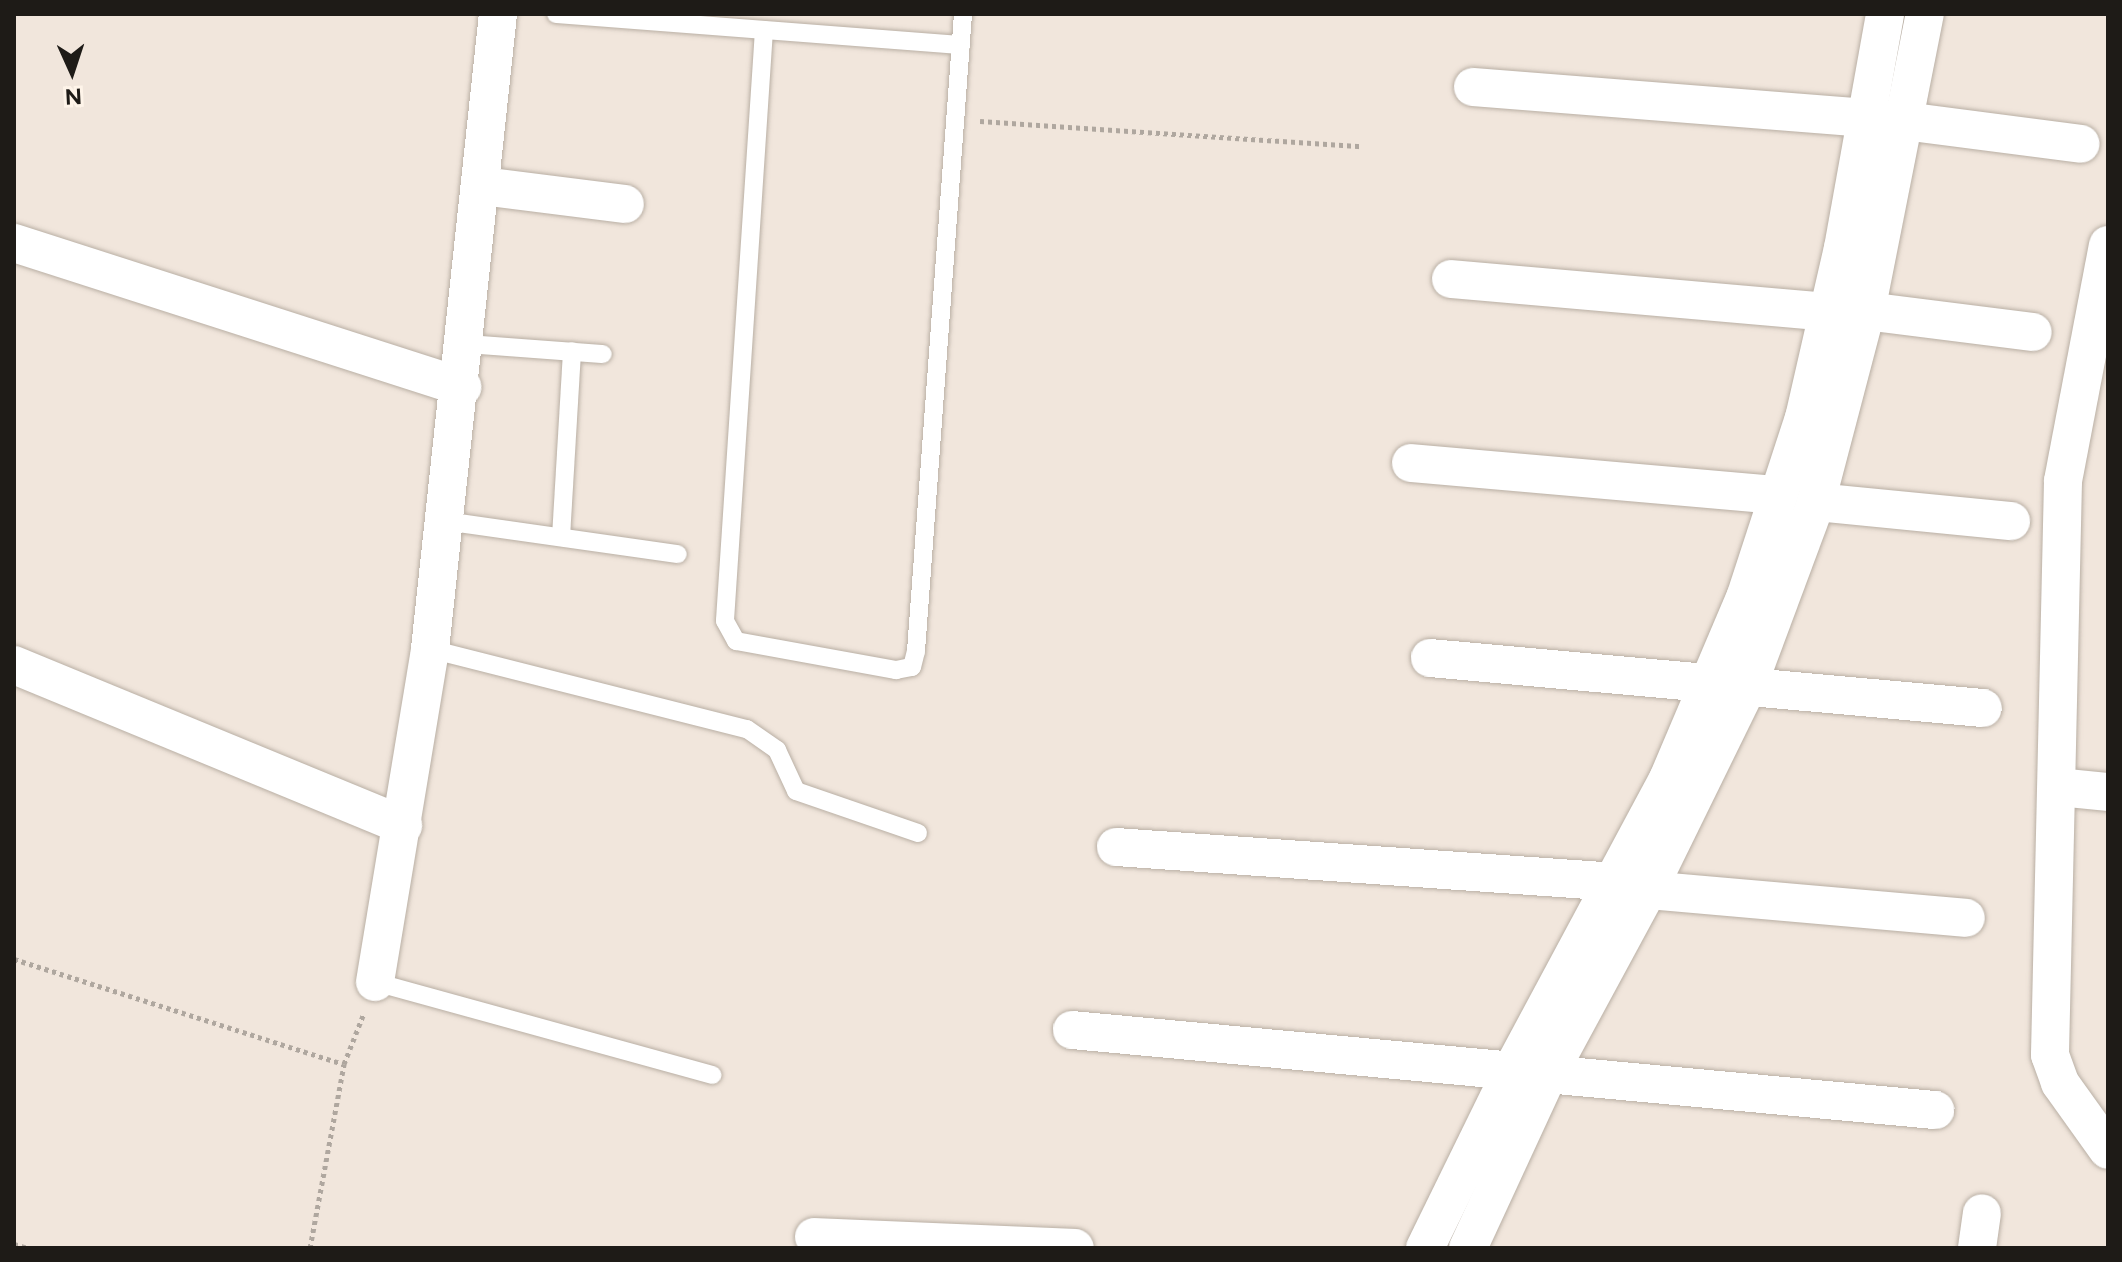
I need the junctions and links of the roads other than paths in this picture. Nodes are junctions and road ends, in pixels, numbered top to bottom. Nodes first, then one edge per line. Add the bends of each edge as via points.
1 (498, 14) edge
2 (556, 14) edge
3 (963, 14) edge
4 (1885, 14) edge
5 (1925, 14) edge
6 (764, 30) junction
7 (961, 45) junction
8 (1473, 87) dead end
9 (1887, 120) junction
10 (2081, 144) dead end
11 (482, 186) junction
12 (625, 204) dead end
13 (14, 243) edge
14 (2108, 245) edge
15 (1451, 279) dead end
16 (1866, 311) junction
17 (1829, 312) junction
18 (2033, 332) dead end
19 (466, 344) junction
20 (572, 351) junction
21 (603, 354) dead end
22 (462, 387) junction
23 (1411, 463) dead end
24 (1779, 495) junction
25 (1816, 502) junction
26 (445, 521) junction
27 (2011, 521) dead end
28 (561, 537) junction
29 (678, 554) dead end
30 (430, 649) junction
31 (1430, 658) dead end
32 (14, 665) edge
33 (1729, 687) junction
34 (1983, 708) dead end
35 (2058, 787) junction
36 (2108, 792) edge
37 (403, 825) junction
38 (918, 833) dead end
39 (1116, 847) dead end
40 (1632, 886) junction
41 (1966, 918) dead end
42 (375, 982) joint
43 (1072, 1030) dead end
44 (1531, 1071) junction
45 (712, 1075) dead end
46 (1935, 1110) dead end
47 (2108, 1150) edge
48 (814, 1237) dead end
49 (1075, 1248) edge
50 (1425, 1248) edge
51 (1468, 1248) edge

1 - 11 street
2 - 6 lane
3 - 7 lane
4 - 9 street
5 - 9 street
6 - 7 lane
6 - 7 lane via 725,621 736,641 896,670 912,667
8 - 9 street
9 - 10 street
9 - 16 street
9 - 17 street
11 - 12 street
11 - 19 street
13 - 22 street
14 - 35 street via 2063,481
15 - 17 street
16 - 18 street
16 - 25 street
17 - 24 street
19 - 20 lane
19 - 22 street
20 - 21 lane
20 - 28 lane
22 - 26 street
23 - 24 street
24 - 33 street
25 - 27 street
25 - 33 street
26 - 28 lane
26 - 30 street
28 - 29 lane
30 - 37 street
30 - 38 lane via 747,729 777,750 796,791
31 - 33 street
32 - 37 street
33 - 34 street
33 - 40 street
35 - 36 street
35 - 47 street via 2050,1055 2060,1083
37 - 42 street via 384,906
39 - 40 street
40 - 41 street
40 - 44 street
42 - 45 lane
43 - 44 street
44 - 46 street
44 - 50 street
44 - 51 street
48 - 49 street

